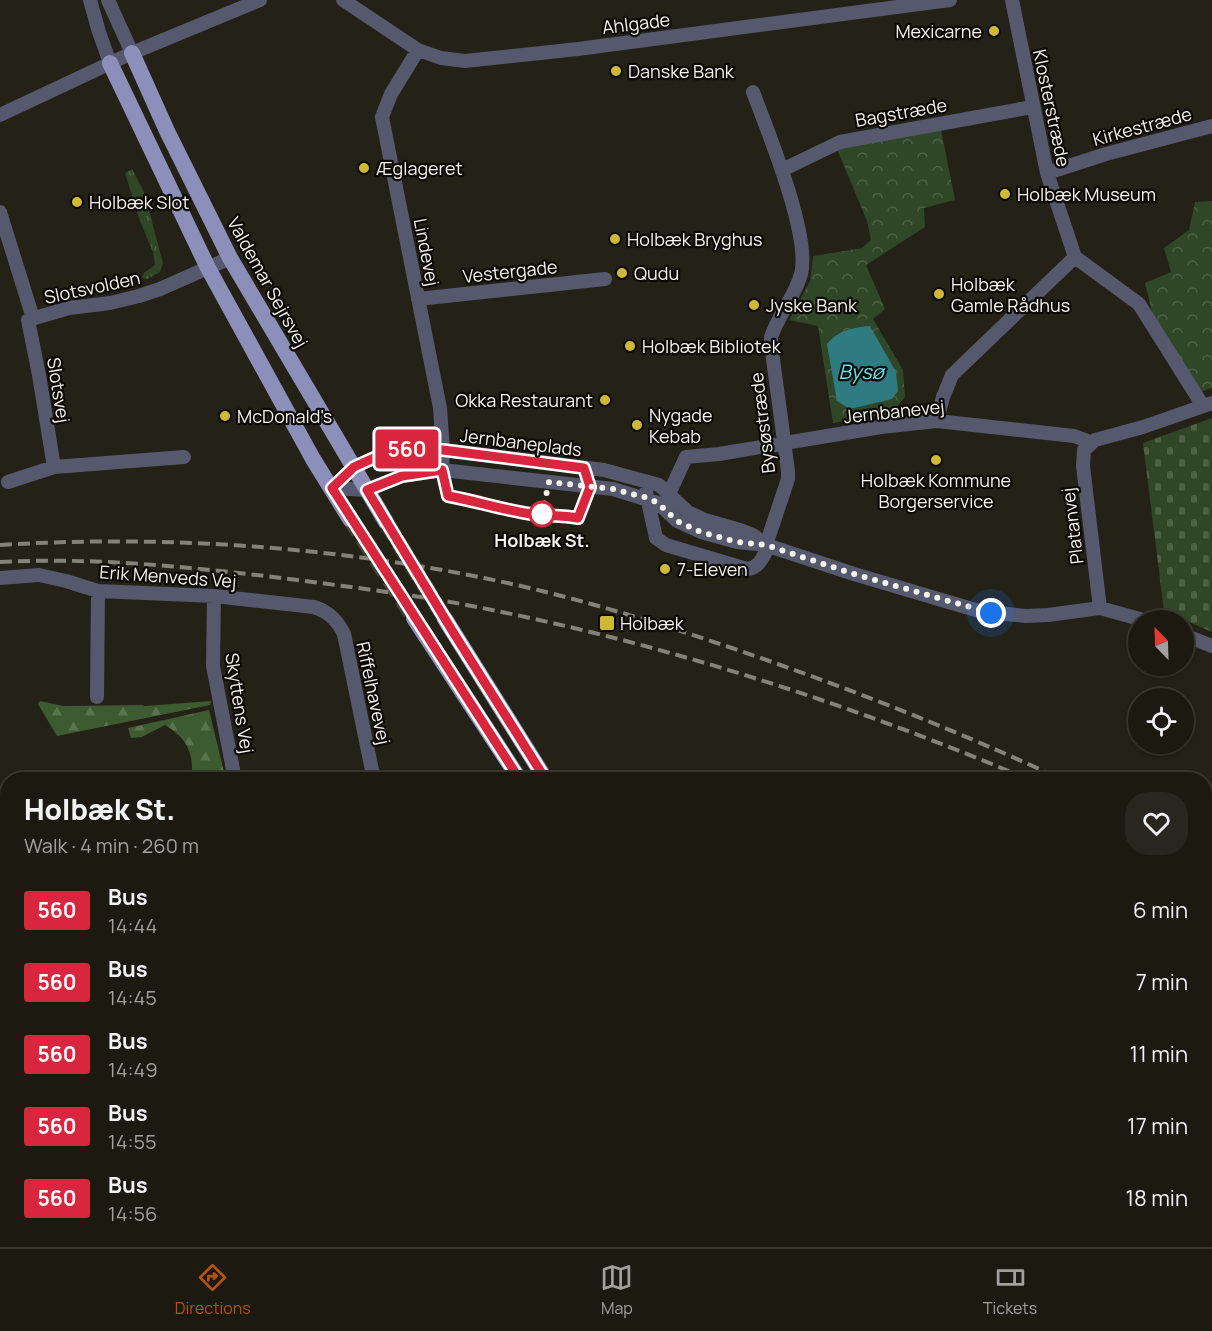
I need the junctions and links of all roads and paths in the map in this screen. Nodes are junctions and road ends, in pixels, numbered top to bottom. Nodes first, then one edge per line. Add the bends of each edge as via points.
1 (90, 0) edge
2 (108, 0) edge
3 (260, 0) edge
4 (342, 0) edge
5 (950, 0) edge
6 (1012, 0) edge
7 (850, 6) edge
8 (418, 50) junction
9 (132, 53) junction
10 (110, 63) junction
11 (753, 92) dead end
12 (1032, 107) junction
13 (0, 115) edge
14 (1211, 126) edge
15 (782, 170) junction
16 (1047, 173) junction
17 (0, 212) edge
18 (1075, 257) junction
19 (230, 258) junction
20 (208, 268) junction
21 (605, 279) dead end
22 (418, 299) junction
23 (31, 319) junction
24 (1207, 404) edge
25 (937, 421) junction
26 (1090, 442) junction
27 (785, 444) junction
28 (443, 450) junction
29 (184, 457) dead end
30 (54, 467) junction
31 (354, 467) junction
32 (442, 470) junction
33 (642, 479) junction
34 (8, 483) dead end
35 (332, 488) junction
36 (367, 490) junction
37 (669, 494) junction
38 (648, 498) junction
39 (350, 519) tunnel mouth
40 (386, 522) tunnel mouth
41 (768, 545) junction
42 (0, 578) edge
43 (98, 591) junction
44 (214, 596) junction
45 (1100, 608) junction
46 (333, 616) joint
47 (1128, 616) edge
48 (414, 618) tunnel mouth
49 (445, 619) tunnel mouth
50 (1194, 639) edge
51 (1212, 646) edge
52 (97, 697) dead end
53 (233, 772) edge
54 (372, 772) edge
55 (515, 772) edge
56 (541, 772) edge

1 - 10 street
2 - 9 street
3 - 9 street
4 - 8 street, Ahlgade
5 - 7 street, Ahlgade
6 - 12 street, Klosterstræde
7 - 8 street, Ahlgade via 589,47 465,61
8 - 22 street, Lindevej via 382,117
9 - 10 street
9 - 19 main road, Valdemar Sejrsvej
10 - 13 street
10 - 20 main road
11 - 15 street, Bysøstræde
12 - 15 street, Bagstræde via 840,141
12 - 16 street, Klosterstræde
14 - 16 street, Kirkestræde
15 - 27 street, Bysøstræde via 803,262 799,283 773,331 771,344
16 - 18 street, Klosterstræde
17 - 23 street, Slotsvej
18 - 24 street via 1138,304
18 - 25 street via 952,375
19 - 20 street, Slotsvolden
19 - 31 main road, Valdemar Sejrsvej
20 - 23 street, Slotsvolden via 139,296
20 - 35 main road
21 - 22 street, Vestergade
22 - 28 street, Lindevej via 439,404
23 - 30 street, Slotsvej
24 - 26 street
25 - 26 street, Jernbanevej via 1074,436
25 - 27 street, Jernbanevej
26 - 45 street, Platanvej via 1084,450 1083,466
27 - 37 street, Jernbanevej via 686,457
27 - 41 street, Bysøstræde via 788,479
28 - 31 street, Jernbaneplads via 395,450
28 - 32 street, Lindevej
28 - 33 street, Jernbaneplads via 604,470
29 - 30 street
30 - 34 street
31 - 35 street, Jernbaneplads
31 - 36 main road, Valdemar Sejrsvej
32 - 36 street, Jernbaneplads via 402,476
32 - 38 street, Jernbaneplads via 613,489
33 - 37 street, Jernbaneplads via 659,485
33 - 38 street
35 - 36 street, Jernbaneplads
35 - 39 main road
36 - 40 main road, Valdemar Sejrsvej
37 - 41 street, Jernbaneplads via 687,512 753,535
38 - 41 street, Jernbaneplads via 686,526 737,542
38 - 41 street via 657,538 666,545 753,568
41 - 45 street, Jernbaneplads via 991,613 1048,615
42 - 43 street, Erik Menveds Vej via 39,575
43 - 44 street, Erik Menveds Vej
43 - 52 street
44 - 46 street, Erik Menveds Vej via 314,607
44 - 53 street, Skyttens Vej via 213,666
45 - 47 street
46 - 54 street, Riffelhavevej via 344,634
48 - 55 main road
49 - 56 main road
50 - 51 street

